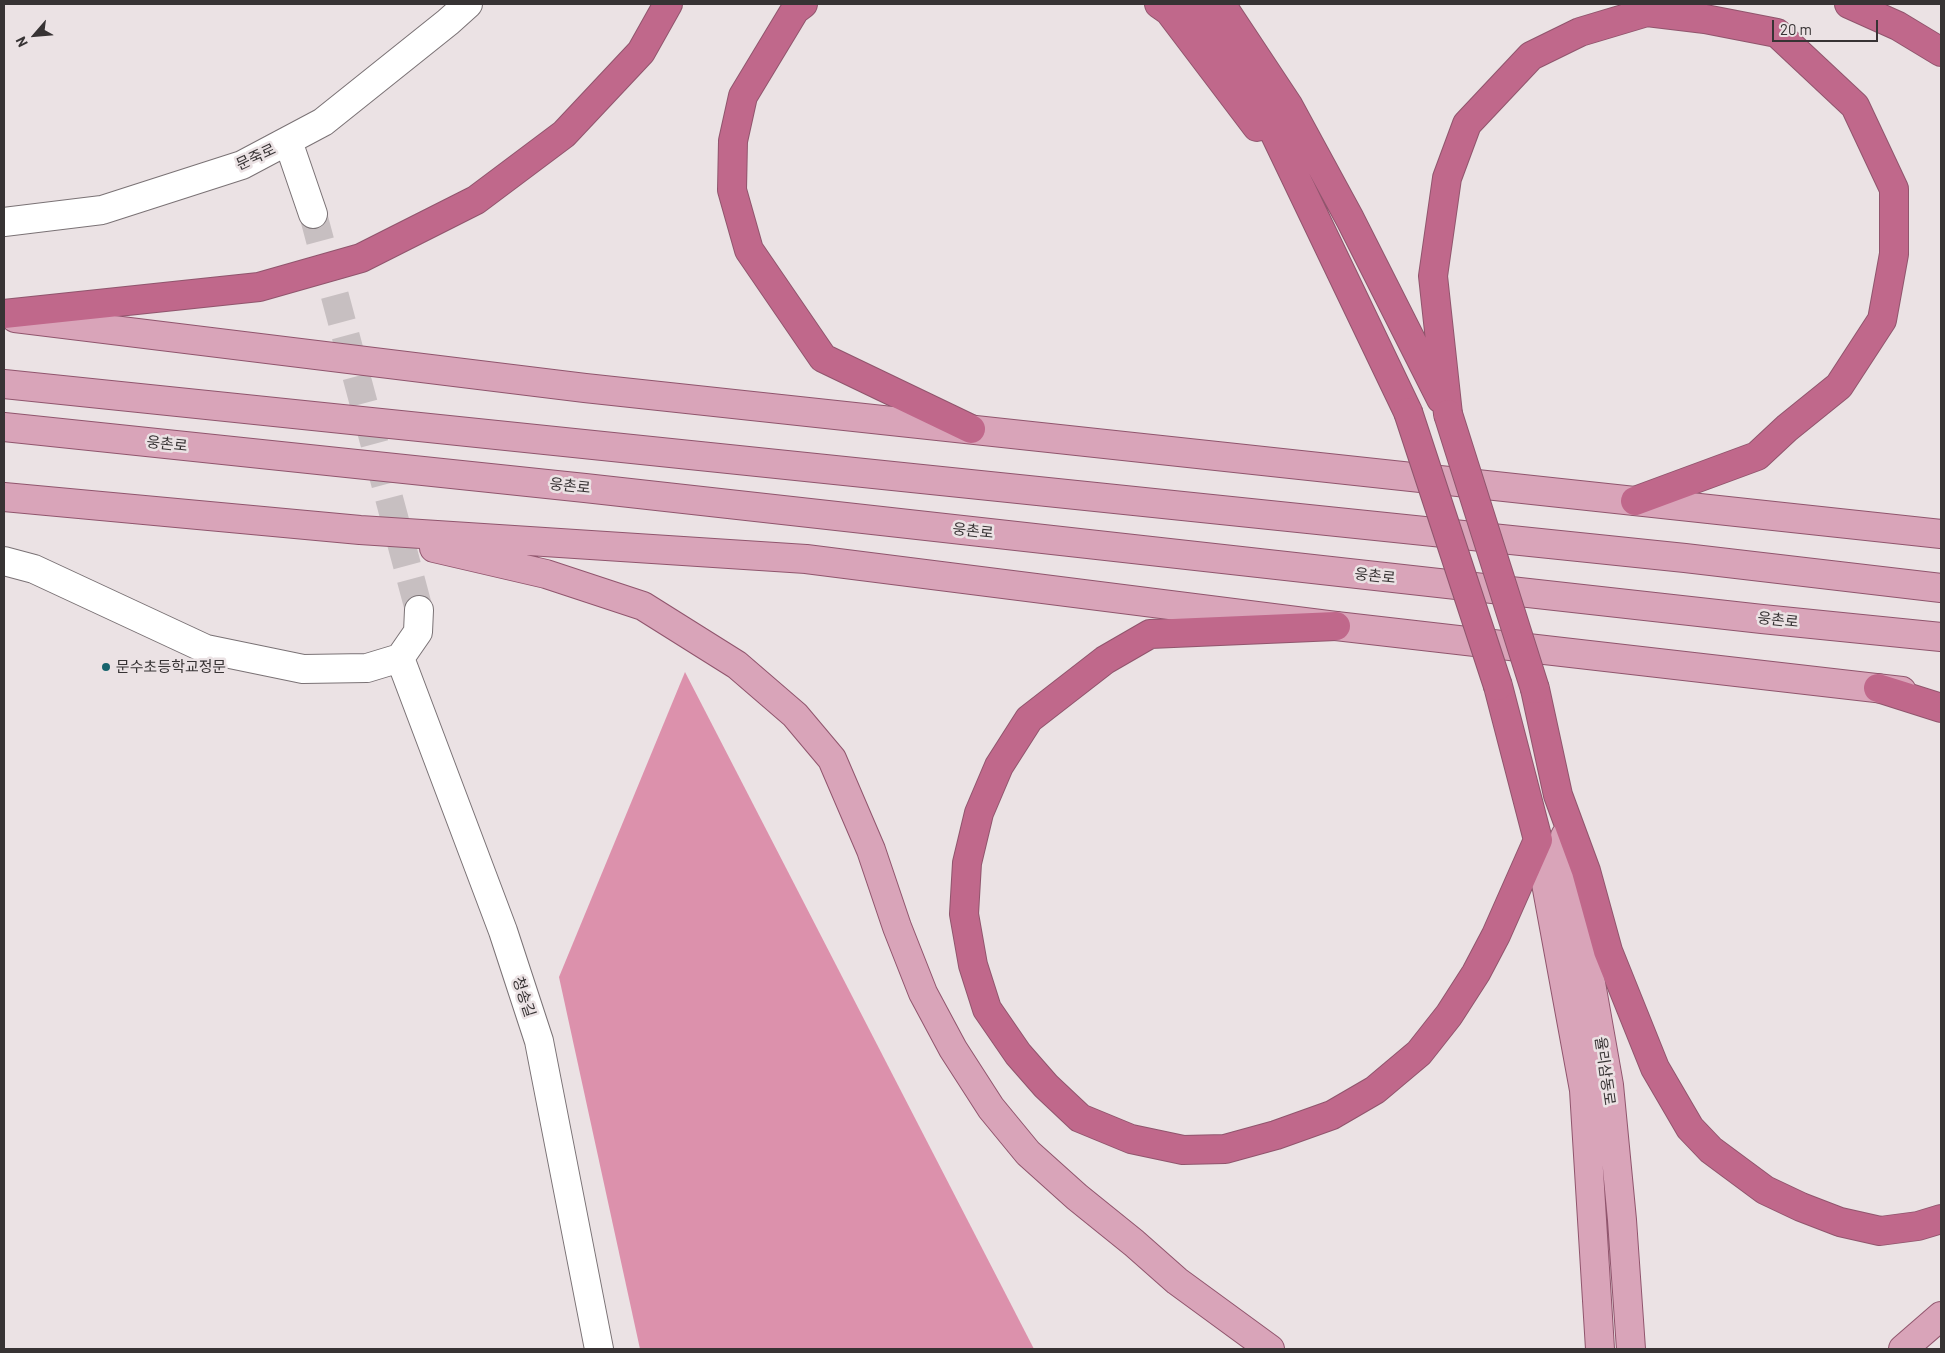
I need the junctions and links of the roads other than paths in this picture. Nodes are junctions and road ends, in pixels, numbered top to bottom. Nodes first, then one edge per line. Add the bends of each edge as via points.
1 (468, 4) edge
2 (668, 4) edge
3 (803, 4) edge
4 (1159, 4) edge
5 (1194, 4) edge
6 (1221, 4) edge
7 (1849, 4) edge
8 (1941, 52) edge
9 (288, 141) junction
10 (1301, 189) junction
11 (312, 214) tunnel mouth
12 (4, 222) edge
13 (4, 316) edge
14 (4, 384) edge
15 (1448, 414) junction
16 (4, 427) edge
17 (971, 429) junction
18 (4, 497) edge
19 (1635, 501) junction
20 (360, 530) junction
21 (1941, 534) edge
22 (4, 561) edge
23 (1941, 588) edge
24 (418, 621) tunnel mouth
25 (1336, 626) junction
26 (1941, 636) edge
27 (400, 658) junction
28 (1878, 688) junction
29 (1941, 695) edge
30 (1941, 708) edge
31 (1558, 795) junction
32 (1538, 840) junction
33 (1941, 1219) edge
34 (1941, 1316) edge
35 (599, 1349) edge
36 (1270, 1349) edge
37 (1600, 1349) edge
38 (1631, 1349) edge
39 (1903, 1349) edge

1 - 9 street, 문죽로 via 323,122
2 - 13 highway via 641,52 564,134 476,200 361,258 259,287
3 - 17 highway via 795,10 743,96 733,141 732,190 750,250 824,358
4 - 10 highway via 1181,26
5 - 10 highway via 1248,80
6 - 15 highway via 1288,105 1350,219
7 - 8 highway via 1898,26
9 - 11 street
9 - 12 street, 문죽로 via 242,164 102,210
10 - 32 highway, bridge via 1408,412 1498,686
13 - 17 main road via 585,388
14 - 23 main road via 1675,557
15 - 19 highway via 1434,276 1447,178 1467,124 1530,56 1580,32 1647,12 1777,33 1855,106 1894,189 1894,254 1882,320 1839,386 1757,456
15 - 31 highway, bridge via 1536,689
16 - 26 main road, 웅촌로
17 - 19 main road
18 - 20 main road
19 - 21 main road
20 - 25 main road via 806,559
20 - 36 main road via 546,574 643,606 737,665 795,715 832,759 872,850 923,994 952,1049 990,1108 1028,1153 1077,1197 1176,1281
22 - 27 street via 34,569 206,649 303,669 367,668
24 - 27 street
25 - 28 main road
25 - 32 highway via 1150,634 1105,660 1029,718 998,766 979,813 967,863 964,914 973,965 987,1009 1018,1054 1046,1086 1080,1118 1131,1139 1183,1150 1225,1149 1332,1115 1375,1090 1419,1053 1449,1015 1496,935
27 - 35 street, 청송길 via 503,931 539,1041
28 - 29 main road
28 - 30 highway
31 - 33 highway via 1586,871 1608,951 1634,1018 1655,1068 1690,1128 1711,1150 1765,1190 1840,1222 1880,1231
31 - 38 main road, 율리삼동로 via 1608,1085
32 - 37 main road, 율리삼동로 via 1584,1090
34 - 39 main road

